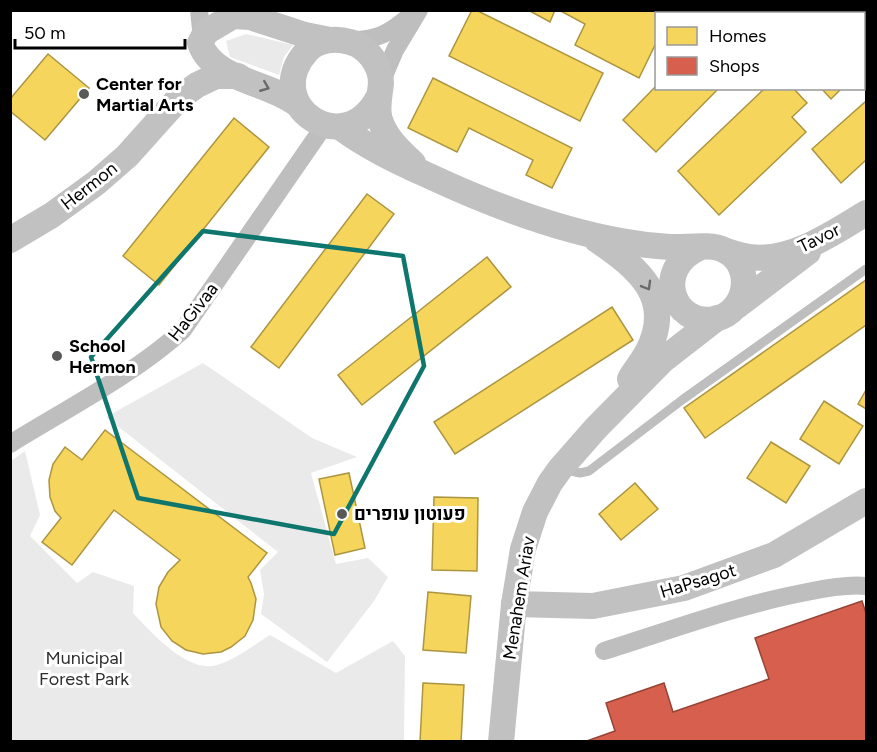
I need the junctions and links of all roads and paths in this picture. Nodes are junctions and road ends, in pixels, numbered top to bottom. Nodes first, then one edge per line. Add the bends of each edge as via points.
1 (199, 10) edge
2 (418, 10) edge
3 (244, 14) edge
4 (337, 40) junction
5 (201, 41) junction
6 (238, 76) junction
7 (379, 92) junction
8 (297, 104) junction
9 (158, 121) junction
10 (332, 127) junction
11 (424, 174) junction
12 (857, 219) edge
13 (588, 234) junction
14 (10, 240) edge
15 (619, 241) junction
16 (713, 249) junction
17 (867, 269) edge
18 (675, 296) junction
19 (726, 312) junction
20 (663, 360) junction
21 (600, 424) junction
22 (10, 444) edge
23 (560, 469) junction
24 (867, 501) edge
25 (867, 586) edge
26 (514, 604) junction
27 (604, 651) dead end
28 (501, 741) edge

1 - 5 street
2 - 4 street via 382,36 366,41
2 - 7 street via 395,50
3 - 4 street via 305,35
3 - 5 street via 232,16 206,32
4 - 7 street via 354,43 372,57 381,81
4 - 8 street via 310,48 299,60 293,90
5 - 6 street via 203,54 213,64
5 - 9 street, Hermon via 189,72
6 -> 8 street via 288,96
6 - 9 street, Hermon via 216,76 197,85
7 - 10 street via 372,110 355,124
7 - 11 street via 379,117 385,132
8 - 10 street via 310,119
9 - 14 street, Hermon via 96,183
10 - 11 street
10 - 22 street, HaGivaa via 183,330 143,362
11 - 13 street via 493,205
12 - 16 street, Tavor via 793,252 749,257
12 - 19 street, Tavor
13 - 15 street, Tavor
13 -> 21 street via 633,266 654,297 657,315 648,351
15 - 16 street, Tavor
15 - 18 street via 657,266 666,275
16 - 18 street via 683,257 672,280
16 - 19 street via 736,259 743,269 745,288 741,300
17 - 23 lane via 589,471
18 - 19 street via 692,316 704,319
18 - 20 street via 681,314 678,332
19 - 20 street, Tavor
20 - 21 street, Menahem Ariav
21 - 23 street, Menahem Ariav
23 - 26 street, Menahem Ariav via 535,512 523,549
24 - 26 street, HaPsagot via 774,555 684,588 593,606
25 - 27 street via 772,598
26 - 28 street, Menahem Ariav

